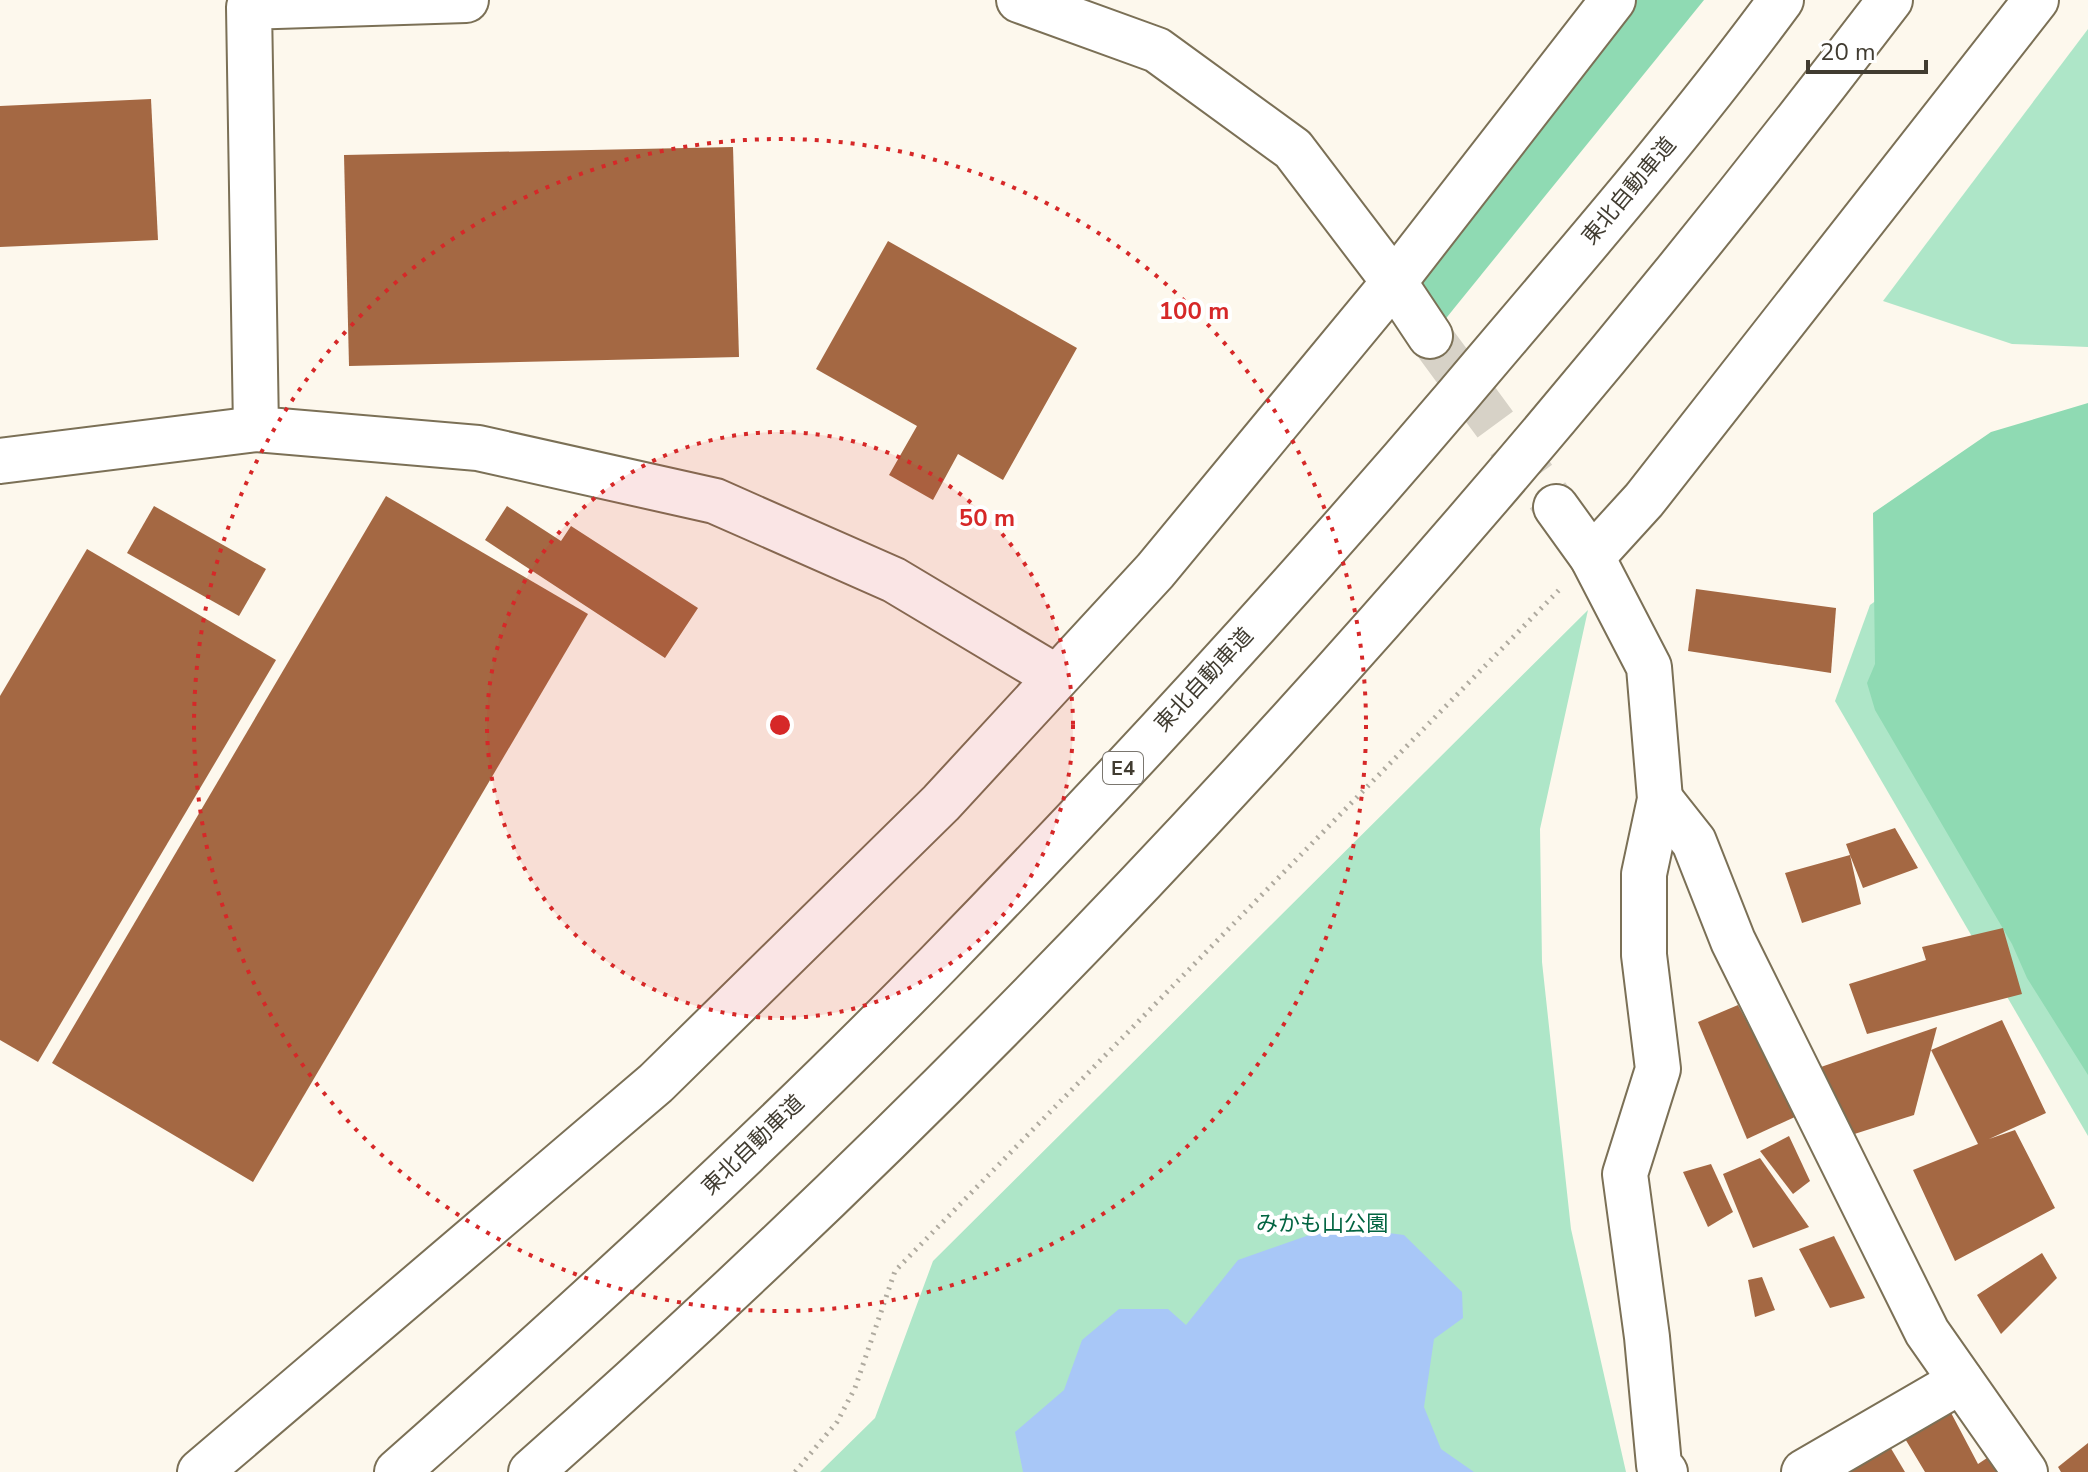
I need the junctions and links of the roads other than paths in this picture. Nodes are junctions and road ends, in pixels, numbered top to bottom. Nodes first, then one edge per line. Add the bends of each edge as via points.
1 (466, 0) edge
2 (1019, 0) edge
3 (1781, 0) edge
4 (1890, 0) edge
5 (2036, 0) edge
6 (1602, 4) edge
7 (1394, 282) junction
8 (1430, 336) tunnel mouth
9 (256, 429) junction
10 (0, 461) edge
11 (1556, 507) tunnel mouth
12 (1592, 557) junction
13 (1056, 677) junction
14 (1660, 799) junction
15 (1961, 1381) junction
16 (200, 1472) edge
17 (397, 1472) edge
18 (531, 1472) edge
19 (1665, 1472) edge
20 (1804, 1472) edge
21 (2025, 1472) edge

1 - 9 main road via 249,7
2 - 7 main road via 1157,50 1293,149
3 - 17 main road, 東北自動車道 / E4 via 1512,331 1198,689 936,966 719,1178
4 - 18 main road via 1580,391 1265,748 1001,1026 830,1194
5 - 12 main road via 1644,500
6 - 7 main road
7 - 8 main road
7 - 13 main road via 1155,571
9 - 10 main road
9 - 13 main road via 478,448 715,501 894,580
11 - 12 main road
12 - 14 main road via 1649,667
13 - 16 main road via 941,803 656,1083
14 - 15 main road via 1694,842 1733,941 1927,1332
14 - 19 main road via 1644,874 1644,955 1658,1069 1625,1174 1659,1465
15 - 20 main road
15 - 21 main road

